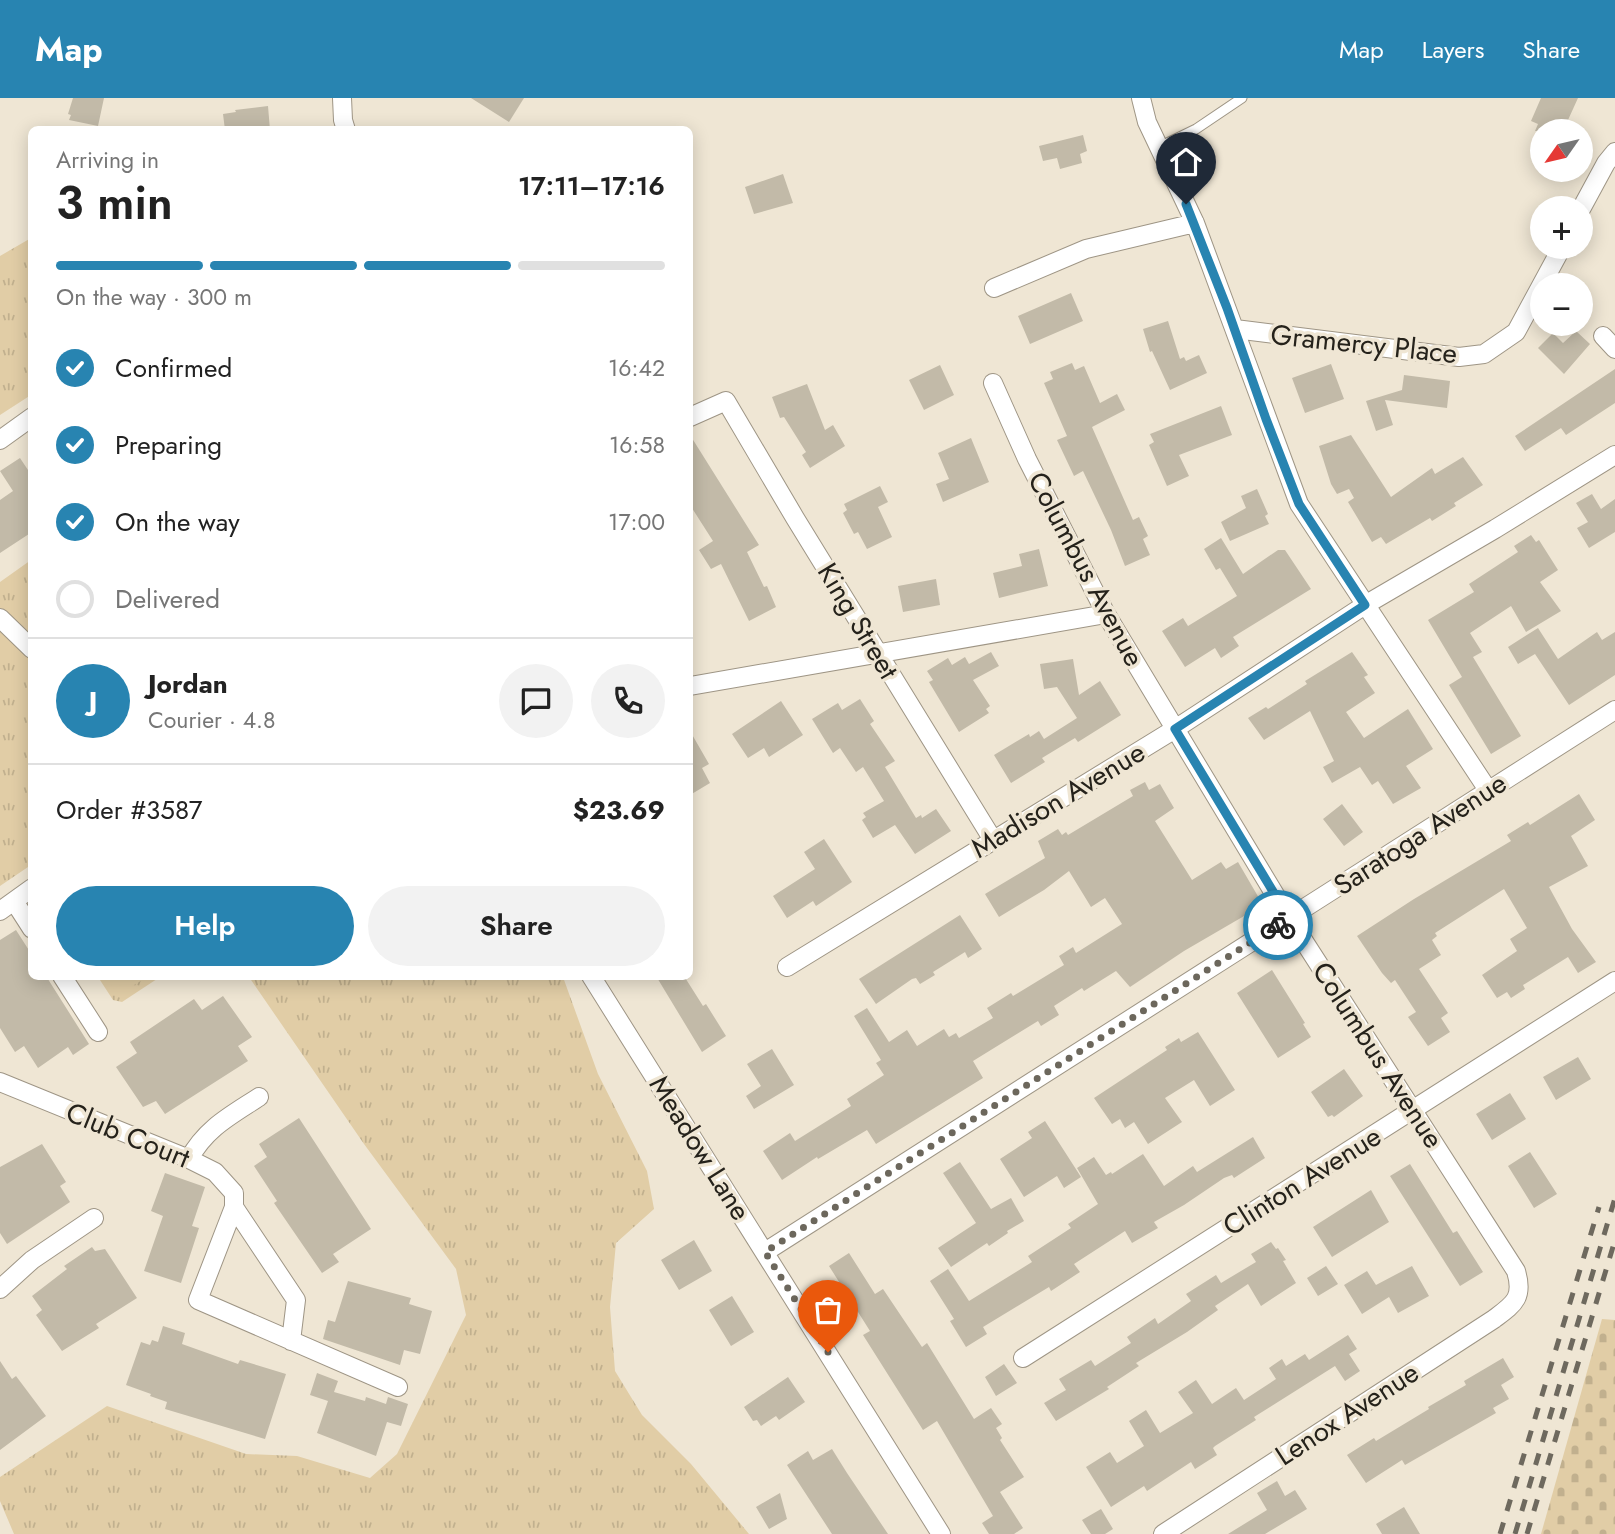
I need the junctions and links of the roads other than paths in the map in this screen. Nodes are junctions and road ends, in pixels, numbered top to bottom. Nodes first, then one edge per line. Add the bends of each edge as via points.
1 (342, 98) edge
2 (1141, 98) edge
3 (1242, 98) edge
4 (345, 126) edge
5 (1159, 147) junction
6 (1615, 152) edge
7 (1588, 196) edge
8 (1195, 223) junction
9 (1556, 259) edge
10 (994, 288) dead end
11 (1235, 329) junction
12 (993, 383) dead end
13 (693, 416) edge
14 (28, 420) edge
15 (0, 440) edge
16 (1615, 456) edge
17 (1365, 605) junction
18 (1106, 614) junction
19 (0, 618) edge
20 (28, 645) edge
21 (877, 653) junction
22 (693, 686) edge
23 (1615, 710) edge
24 (1175, 729) junction
25 (1488, 790) junction
26 (993, 840) junction
27 (28, 891) edge
28 (7, 906) edge
29 (1289, 918) junction
30 (28, 925) edge
31 (786, 967) dead end
32 (65, 980) edge
33 (595, 980) edge
34 (1615, 981) edge
35 (98, 1032) dead end
36 (0, 1082) edge
37 (259, 1097) dead end
38 (1414, 1110) junction
39 (189, 1159) junction
40 (234, 1207) junction
41 (94, 1218) dead end
42 (765, 1252) junction
43 (1520, 1285) joint
44 (0, 1289) edge
45 (291, 1341) junction
46 (1023, 1359) dead end
47 (398, 1387) dead end
48 (941, 1534) edge
49 (1163, 1534) edge

1 - 4 street
2 - 5 street
3 - 5 lane
5 - 8 street
6 - 7 street
8 - 10 street via 1086,249
8 - 11 street
9 - 11 street, Gramercy Place via 1516,332 1484,355 1460,357
11 - 17 street via 1299,504
12 - 18 street, Columbus Avenue
13 - 21 street, King Street via 726,401
14 - 15 street
16 - 17 street, Madison Avenue
17 - 24 street, Madison Avenue
17 - 25 street
18 - 21 street
18 - 24 street, Columbus Avenue
19 - 20 street
21 - 22 street
21 - 26 street, King Street
23 - 25 street, Saratoga Avenue
24 - 26 street, Madison Avenue
24 - 29 street, Columbus Avenue
25 - 29 street, Saratoga Avenue
26 - 31 street, Madison Avenue
27 - 28 street
28 - 30 street
29 - 38 street, Columbus Avenue
29 - 42 street, Saratoga Avenue
32 - 35 street
33 - 42 street, Meadow Lane
34 - 38 street, Clinton Avenue
36 - 39 street, Club Court
37 - 39 street via 214,1126
38 - 43 street, Columbus Avenue via 1516,1271
38 - 46 street, Clinton Avenue
39 - 40 street, Club Court via 222,1179 234,1193
40 - 45 street, Club Court via 296,1300
40 - 45 street via 198,1300
41 - 44 street via 32,1260
42 - 48 street, Meadow Lane
43 - 49 street, Lenox Avenue via 1515,1303 1494,1319
45 - 47 street

